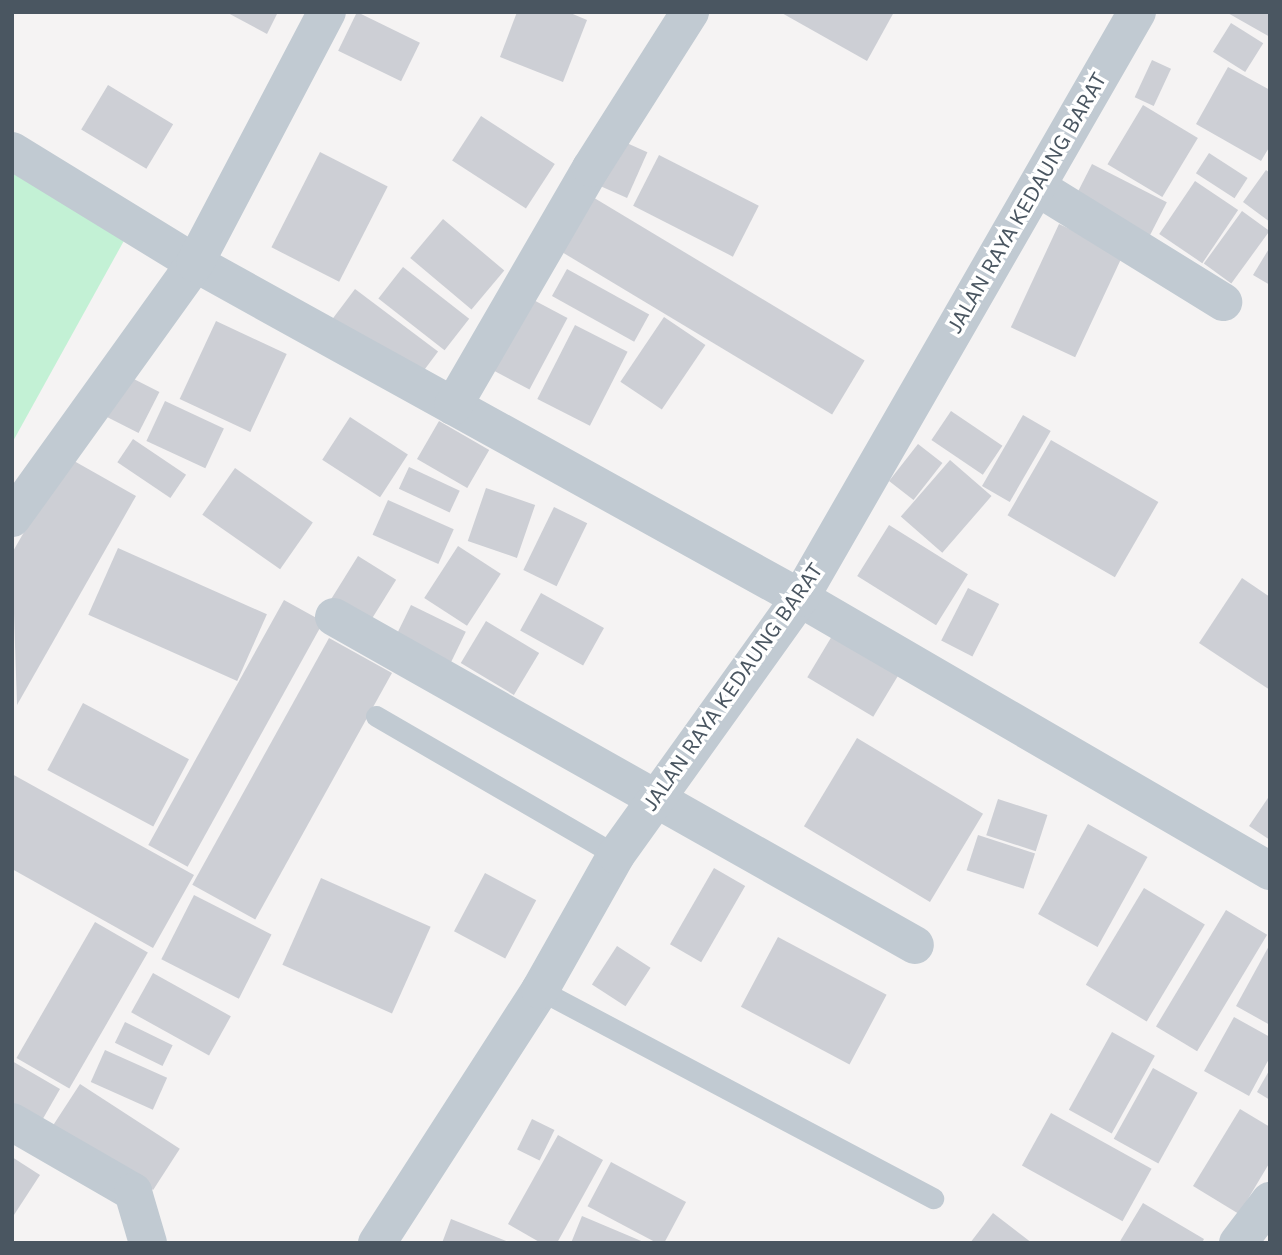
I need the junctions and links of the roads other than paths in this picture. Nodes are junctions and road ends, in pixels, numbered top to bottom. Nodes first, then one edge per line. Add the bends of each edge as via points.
1 (327, 12) edge
2 (690, 12) edge
3 (1137, 12) edge
4 (12, 151) edge
5 (1037, 187) junction
6 (194, 263) junction
7 (1223, 302) dead end
8 (453, 406) junction
9 (12, 518) edge
10 (800, 598) junction
11 (334, 617) dead end
12 (376, 716) dead end
13 (655, 802) junction
14 (616, 855) junction
15 (1270, 871) edge
16 (915, 945) dead end
17 (540, 990) junction
18 (12, 1122) edge
19 (933, 1198) dead end
20 (1270, 1201) edge
21 (380, 1242) edge
22 (148, 1243) edge
23 (1238, 1243) edge

1 - 6 street
2 - 8 street via 590,168
3 - 5 street, JALAN RAYA KEDAUNG BARAT
4 - 6 street
5 - 7 street
5 - 10 street, JALAN RAYA KEDAUNG BARAT
6 - 8 street
6 - 9 street
8 - 10 street
10 - 13 street, JALAN RAYA KEDAUNG BARAT
10 - 15 street
11 - 13 street
12 - 14 lane
13 - 14 street, JALAN RAYA KEDAUNG BARAT
13 - 16 street
14 - 17 street, JALAN RAYA KEDAUNG BARAT
17 - 19 lane
17 - 21 street, JALAN RAYA KEDAUNG BARAT
18 - 22 street via 133,1192
20 - 23 street

